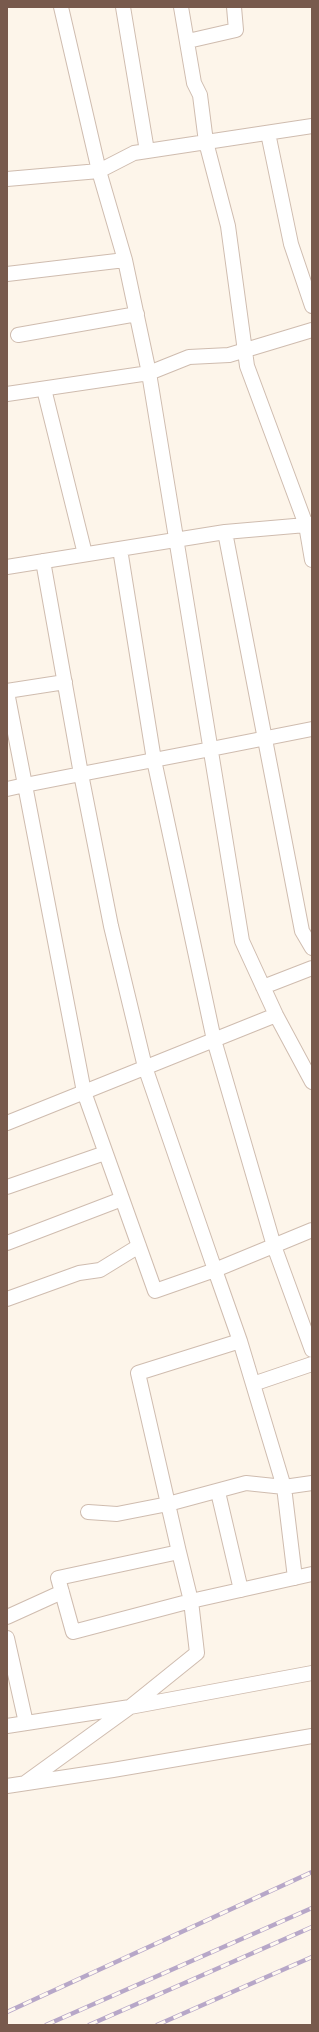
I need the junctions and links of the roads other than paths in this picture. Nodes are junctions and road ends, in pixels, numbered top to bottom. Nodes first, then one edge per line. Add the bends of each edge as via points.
1 (61, 7) edge
2 (123, 7) edge
3 (182, 7) edge
4 (234, 7) edge
5 (188, 41) junction
6 (312, 126) edge
7 (268, 133) junction
8 (206, 142) junction
9 (147, 151) junction
10 (99, 170) junction
11 (7, 179) edge
12 (125, 260) junction
13 (7, 274) edge
14 (312, 306) edge
15 (137, 314) junction
16 (312, 330) edge
17 (18, 335) dead end
18 (245, 349) junction
19 (149, 373) junction
20 (44, 389) junction
21 (7, 394) edge
22 (309, 525) edge
23 (225, 532) junction
24 (176, 540) junction
25 (120, 549) junction
26 (85, 554) junction
27 (312, 560) edge
28 (43, 561) junction
29 (7, 567) edge
30 (65, 682) junction
31 (7, 692) edge
32 (312, 729) edge
33 (263, 739) junction
34 (211, 749) junction
35 (154, 760) junction
36 (81, 774) junction
37 (25, 785) junction
38 (7, 789) edge
39 (312, 948) edge
40 (312, 968) edge
41 (263, 988) junction
42 (276, 1015) junction
43 (214, 1040) junction
44 (145, 1067) junction
45 (312, 1082) edge
46 (84, 1092) junction
47 (7, 1123) edge
48 (105, 1153) junction
49 (7, 1186) edge
50 (122, 1199) junction
51 (312, 1230) edge
52 (7, 1243) edge
53 (139, 1246) junction
54 (274, 1246) junction
55 (215, 1270) junction
56 (7, 1299) edge
57 (240, 1342) junction
58 (312, 1350) edge
59 (312, 1364) edge
60 (253, 1384) junction
61 (312, 1483) edge
62 (284, 1487) junction
63 (218, 1492) junction
64 (168, 1504) junction
65 (88, 1512) dead end
66 (179, 1552) junction
67 (312, 1574) edge
68 (295, 1578) junction
69 (241, 1590) junction
70 (62, 1592) junction
71 (191, 1601) junction
72 (7, 1617) edge
73 (7, 1638) edge
74 (312, 1673) edge
75 (130, 1708) junction
76 (26, 1723) junction
77 (7, 1726) edge
78 (312, 1736) edge
79 (25, 1784) junction
80 (7, 1786) edge

1 - 10 street
2 - 9 street
3 - 5 street
4 - 5 street via 236,30
5 - 8 street via 194,83 200,95
6 - 7 street
7 - 8 street
7 - 14 street via 291,244
8 - 9 street
8 - 18 street via 228,226
9 - 10 street via 134,153
10 - 11 street
10 - 12 street
12 - 13 street
12 - 15 street
15 - 17 street
15 - 19 street
16 - 18 street
18 - 19 street via 229,355 189,357
18 - 22 street via 247,366
19 - 20 street
19 - 24 street
20 - 21 street
20 - 26 street
22 - 23 street
22 - 27 street
23 - 24 street
23 - 33 street
24 - 25 street
24 - 34 street
25 - 26 street
25 - 35 street
26 - 28 street
28 - 29 street
28 - 30 street
30 - 31 street
30 - 36 street
31 - 37 street
32 - 33 street
33 - 34 street
33 - 39 street via 302,931
34 - 35 street
34 - 41 street via 242,941
35 - 36 street
35 - 43 street
36 - 37 street
36 - 44 street via 110,926
37 - 38 street
37 - 46 street
40 - 41 street
41 - 42 street
42 - 43 street
42 - 45 street
43 - 44 street
43 - 54 street
44 - 46 street
44 - 55 street
46 - 47 street
46 - 48 street
48 - 49 street
48 - 50 street
50 - 52 street
50 - 53 street
51 - 54 street
53 - 55 street via 155,1291
53 - 56 street via 100,1270 79,1273
54 - 55 street
54 - 58 street
55 - 57 street
57 - 60 street
57 - 64 street via 138,1373
59 - 60 street
60 - 62 street
61 - 62 street
62 - 63 street via 246,1483
62 - 68 street
63 - 64 street
63 - 69 street
64 - 65 street via 118,1514
64 - 66 street
66 - 70 street via 58,1578
66 - 71 street
67 - 68 street
68 - 69 street
69 - 71 street
70 - 71 street via 73,1632
70 - 72 street
71 - 75 street via 197,1653
73 - 76 street
74 - 75 street
75 - 76 street
75 - 79 street
76 - 77 street
78 - 79 street
79 - 80 street

